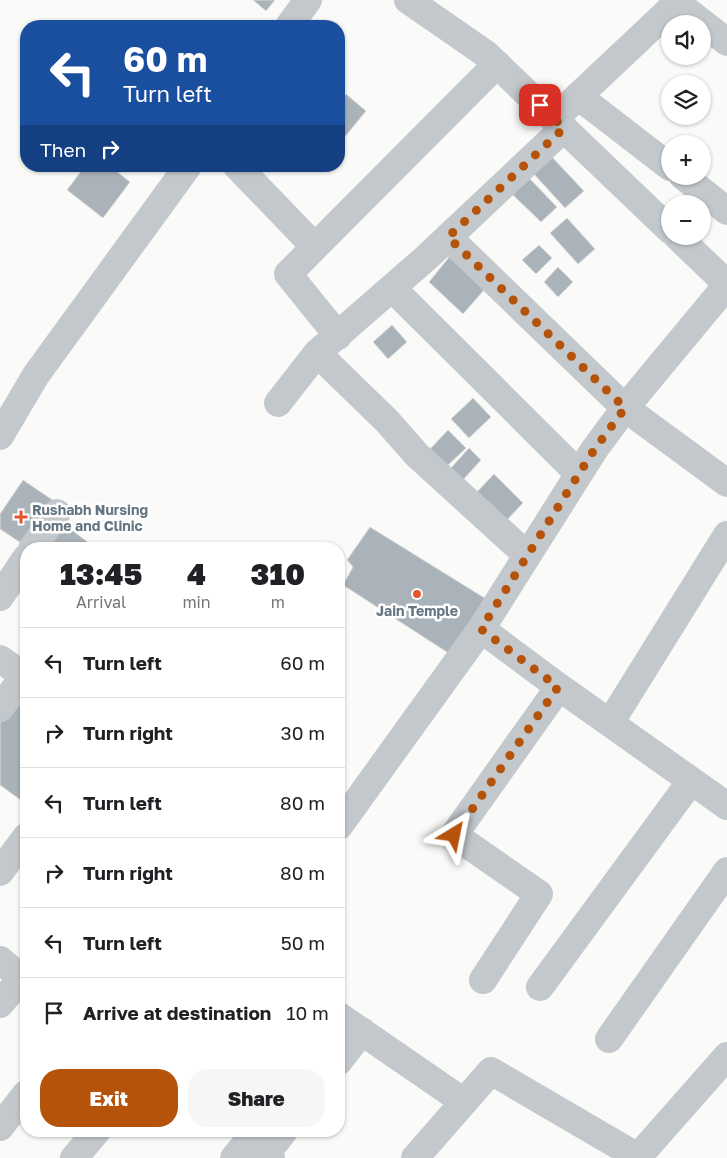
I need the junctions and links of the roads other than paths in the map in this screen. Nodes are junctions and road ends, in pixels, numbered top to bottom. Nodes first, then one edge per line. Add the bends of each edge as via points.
1 (308, 0) edge
2 (408, 0) edge
3 (675, 2) edge
4 (293, 20) edge
5 (727, 42) edge
6 (497, 64) junction
7 (578, 96) junction
8 (559, 124) junction
9 (661, 160) edge
10 (184, 172) edge
11 (243, 172) edge
12 (694, 185) edge
13 (727, 211) edge
14 (661, 221) edge
15 (448, 237) junction
16 (686, 245) edge
17 (315, 247) junction
18 (727, 285) edge
19 (392, 288) junction
20 (338, 336) junction
21 (318, 353) junction
22 (278, 403) dead end
23 (625, 408) junction
24 (0, 436) edge
25 (579, 474) junction
26 (727, 483) edge
27 (57, 512) dead end
28 (727, 535) edge
29 (37, 542) edge
30 (527, 555) junction
31 (20, 567) edge
32 (0, 597) edge
33 (481, 629) junction
34 (0, 659) edge
35 (20, 673) edge
36 (20, 682) edge
37 (558, 687) junction
38 (0, 708) edge
39 (610, 724) junction
40 (691, 780) junction
41 (727, 806) edge
42 (345, 818) edge
43 (20, 845) edge
44 (727, 871) edge
45 (0, 872) edge
46 (0, 960) edge
47 (20, 977) edge
48 (483, 980) dead end
49 (20, 984) edge
50 (540, 987) dead end
51 (0, 1004) edge
52 (345, 1020) edge
53 (362, 1031) junction
54 (608, 1038) dead end
55 (345, 1053) edge
56 (727, 1056) edge
57 (20, 1102) edge
58 (464, 1102) junction
59 (0, 1127) edge
60 (91, 1137) edge
61 (280, 1137) edge
62 (269, 1156) edge
63 (638, 1157) edge
64 (74, 1158) edge
65 (234, 1158) edge
66 (416, 1158) edge

1 - 4 street
2 - 6 street
3 - 5 street
3 - 7 street
6 - 8 street
6 - 17 street
7 - 8 street
7 - 9 street
8 - 14 street
8 - 15 street
10 - 24 street via 36,375
11 - 17 street
12 - 13 street
15 - 19 street
15 - 23 street
16 - 18 street
17 - 20 street via 288,274
18 - 23 street
19 - 20 street
19 - 25 street
20 - 21 street
21 - 22 street
21 - 30 street via 417,455
23 - 25 street
23 - 26 street
25 - 30 street
27 - 29 street
28 - 39 street
30 - 33 street
31 - 32 street
33 - 37 street
33 - 42 street
34 - 35 street
36 - 38 street
37 - 39 street
37 - 48 street via 454,835 539,894
39 - 40 street
40 - 41 street
40 - 50 street
43 - 45 street
44 - 54 street
46 - 47 street
49 - 51 street
52 - 53 street
53 - 55 street
53 - 58 street
56 - 63 street
57 - 59 street
58 - 63 street via 491,1071
58 - 66 street
60 - 64 street
61 - 62 street
62 - 65 street via 248,1141

